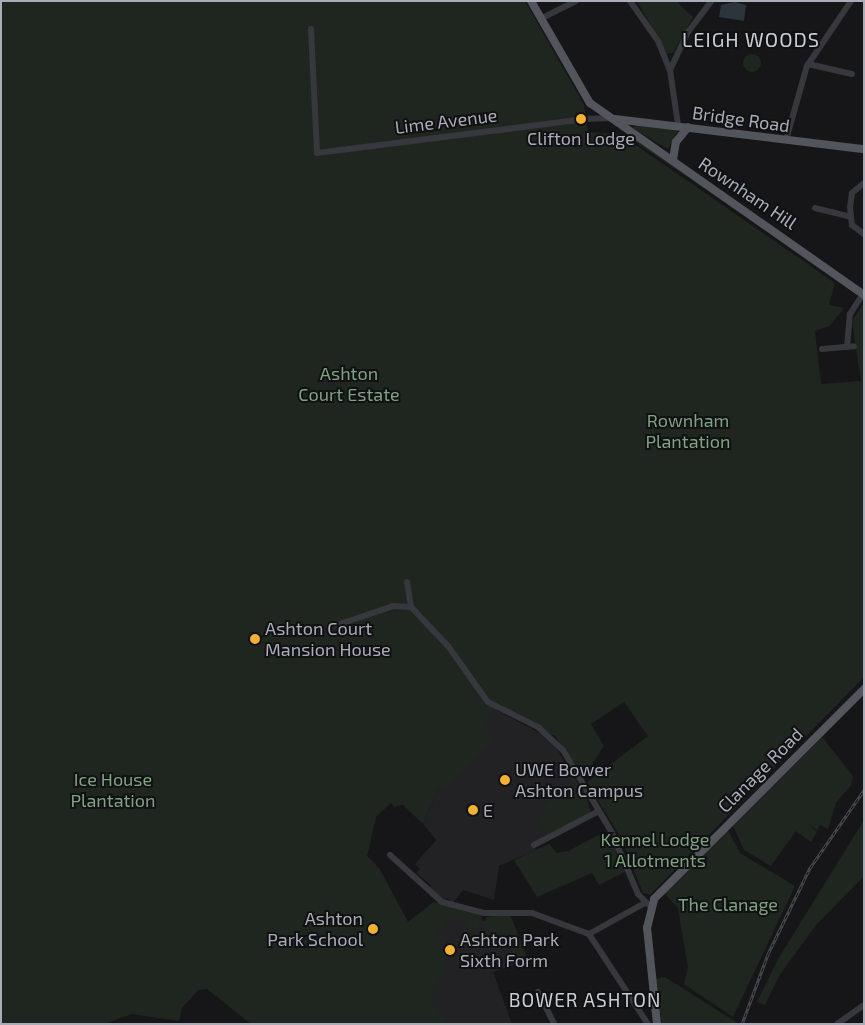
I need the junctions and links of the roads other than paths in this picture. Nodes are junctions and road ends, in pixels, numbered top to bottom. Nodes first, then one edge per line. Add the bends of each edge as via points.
1 (531, 1) edge
2 (576, 1) edge
3 (630, 1) edge
4 (712, 1) edge
5 (851, 1) edge
6 (540, 19) junction
7 (311, 29) dead end
8 (808, 64) junction
9 (670, 70) junction
10 (852, 74) dead end
11 (582, 89) junction
12 (590, 103) junction
13 (611, 117) junction
14 (583, 119) junction
15 (678, 125) junction
16 (688, 127) junction
17 (786, 140) junction
18 (864, 149) edge
19 (673, 160) junction
20 (864, 183) edge
21 (815, 208) dead end
22 (850, 217) junction
23 (864, 234) edge
24 (864, 294) edge
25 (822, 349) dead end
26 (407, 582) dead end
27 (412, 607) junction
28 (337, 625) dead end
29 (864, 689) edge
30 (599, 811) junction
31 (534, 845) dead end
32 (390, 855) dead end
33 (647, 905) junction
34 (589, 934) junction
35 (538, 992) dead end
36 (864, 1005) edge
37 (654, 1011) junction
38 (554, 1024) edge
39 (650, 1024) edge
40 (657, 1024) edge
41 (837, 1024) edge

1 - 6 main road
2 - 6 street
3 - 9 street via 658,41
4 - 9 street via 688,32
5 - 8 street
6 - 11 main road
7 - 14 street, Lime Avenue via 317,153
8 - 10 street
8 - 17 street
9 - 15 street
11 - 12 main road
11 - 13 main road
12 - 13 main road
12 - 14 street
13 - 14 street, Lime Avenue
13 - 15 main road, Bridge Road
13 - 19 main road, Rownham Hill
15 - 16 main road, Bridge Road
16 - 17 main road, Bridge Road
16 - 19 main road via 676,142
17 - 18 main road, Bridge Road
19 - 24 main road, Rownham Hill
20 - 22 street via 852,193
21 - 22 street
22 - 23 street via 853,226
24 - 25 street, Rownham Hill via 850,314 851,346
26 - 27 street
27 - 28 street via 393,606
27 - 30 street via 448,646 488,702 538,727 558,744
29 - 33 main road, Clanage Road
30 - 31 street
30 - 33 street
32 - 34 street via 442,902 489,914 528,912
33 - 34 street
33 - 37 main road
34 - 39 street
35 - 38 street
36 - 41 street
37 - 39 main road
37 - 40 main road

